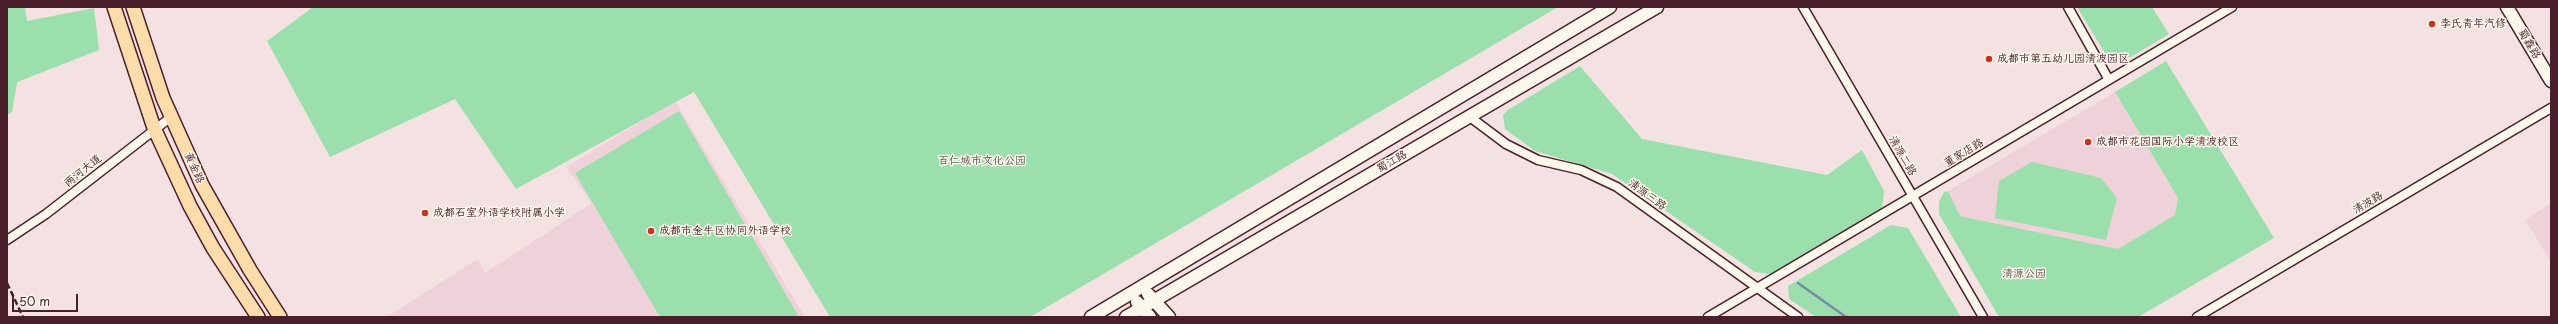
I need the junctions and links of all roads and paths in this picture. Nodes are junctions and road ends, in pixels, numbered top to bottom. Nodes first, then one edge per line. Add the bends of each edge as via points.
1 (114, 7) edge
2 (133, 7) edge
3 (1610, 7) edge
4 (1657, 7) edge
5 (1803, 7) edge
6 (2068, 7) edge
7 (2232, 7) edge
8 (2507, 7) edge
9 (2109, 80) junction
10 (2551, 81) edge
11 (2551, 108) edge
12 (171, 116) junction
13 (1470, 117) junction
14 (154, 128) junction
15 (1912, 196) junction
16 (7, 240) edge
17 (1143, 286) junction
18 (1756, 288) junction
19 (1132, 292) junction
20 (1153, 300) junction
21 (1141, 308) junction
22 (258, 317) edge
23 (280, 317) edge
24 (1092, 317) edge
25 (1126, 317) edge
26 (1150, 317) edge
27 (1169, 317) edge
28 (1708, 317) edge
29 (1798, 317) edge
30 (1983, 317) edge
31 (2197, 317) edge

1 - 14 main road, 黄金路
2 - 12 main road, 黄金路
3 - 17 street, 蜀江路
4 - 13 street, 蜀江路
5 - 15 street, 清源二路
6 - 9 street
7 - 9 street, 董家店路
8 - 10 street, 蜀鑫路
9 - 15 street, 董家店路
11 - 31 street, 清波路
12 - 14 street, 两河大道
12 - 23 main road, 黄金路 via 218,217
13 - 18 street, 清源三路 via 1506,144 1538,160 1581,170 1617,187
13 - 20 street, 蜀江路
14 - 16 street, 两河大道 via 46,214
14 - 22 main road, 黄金路 via 190,206 213,248
15 - 18 street, 董家店路
15 - 30 street, 清源二路
17 - 19 street, 蜀江路
17 - 20 street
18 - 28 street, 董家店路
18 - 29 street, 清源三路
19 - 21 street
19 - 24 street, 蜀江路
20 - 21 street, 蜀江路
20 - 27 street
21 - 25 street, 蜀江路
21 - 26 street

